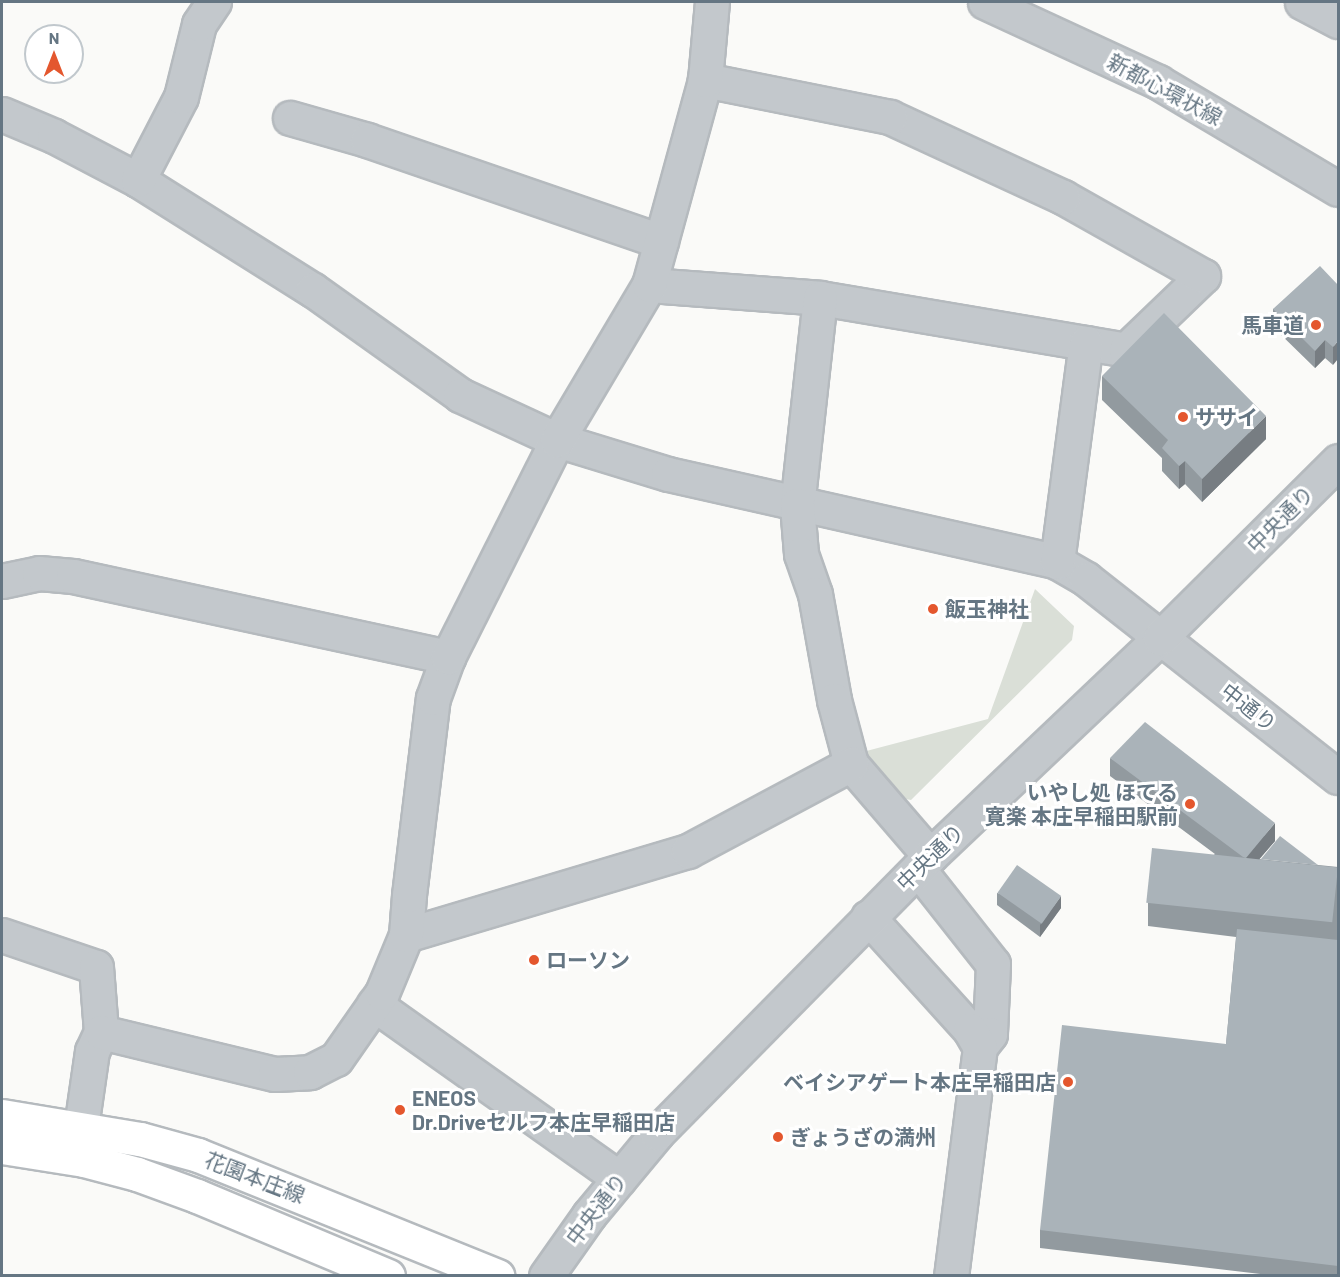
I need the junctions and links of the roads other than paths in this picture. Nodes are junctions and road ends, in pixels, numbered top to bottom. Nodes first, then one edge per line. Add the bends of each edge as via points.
1 (214, 2) edge
2 (712, 2) edge
3 (985, 2) edge
4 (1302, 2) edge
5 (1042, 12) edge
6 (1338, 21) edge
7 (705, 80) junction
8 (2, 114) edge
9 (290, 118) dead end
10 (138, 180) junction
11 (1338, 189) edge
12 (661, 241) junction
13 (649, 285) junction
14 (820, 298) junction
15 (1086, 343) junction
16 (557, 440) junction
17 (1338, 460) edge
18 (797, 505) junction
19 (1057, 562) junction
20 (2, 581) edge
21 (1160, 638) junction
22 (448, 657) junction
23 (851, 764) junction
24 (1338, 777) edge
25 (924, 863) junction
26 (868, 917) junction
27 (406, 934) junction
28 (2, 935) edge
29 (374, 1004) junction
30 (101, 1032) junction
31 (980, 1047) junction
32 (2, 1116) edge
33 (81, 1127) junction
34 (2, 1147) edge
35 (619, 1178) junction
36 (388, 1275) edge
37 (498, 1275) edge
38 (546, 1275) edge
39 (951, 1275) edge

1 - 10 street via 200,24 181,97
2 - 7 street
3 - 5 street, 新都心環状線
4 - 6 street
5 - 11 street, 新都心環状線
7 - 12 street
7 - 15 street via 890,117 1063,197 1203,276 1126,350
8 - 10 street, 中通り
9 - 12 street via 367,140
10 - 16 street, 中通り via 313,290 460,394
12 - 13 street
13 - 14 street
13 - 16 street
14 - 15 street
14 - 18 street
15 - 19 street
16 - 18 street, 中通り via 668,474
16 - 22 street
17 - 21 street, 中央通り
18 - 19 street, 中通り
18 - 23 street via 801,554 815,594 834,700
19 - 21 street, 中通り via 1086,579
20 - 22 street via 39,573 73,576
21 - 24 street, 中通り
21 - 25 street, 中央通り
22 - 27 street via 433,698
23 - 25 street
23 - 27 street via 688,851
25 - 26 street, 中央通り
25 - 31 street via 993,964 990,1034
26 - 31 street via 970,1030
26 - 35 street, 中央通り via 657,1133
27 - 29 street
28 - 30 street via 96,967
29 - 30 street via 336,1059 310,1072 275,1074
29 - 35 street
30 - 33 street via 92,1051
31 - 39 street
32 - 33 main road, 花園本庄線
33 - 37 main road, 花園本庄線 via 198,1155
34 - 36 main road, 花園本庄線 via 84,1160 137,1174
35 - 38 street, 中央通り

